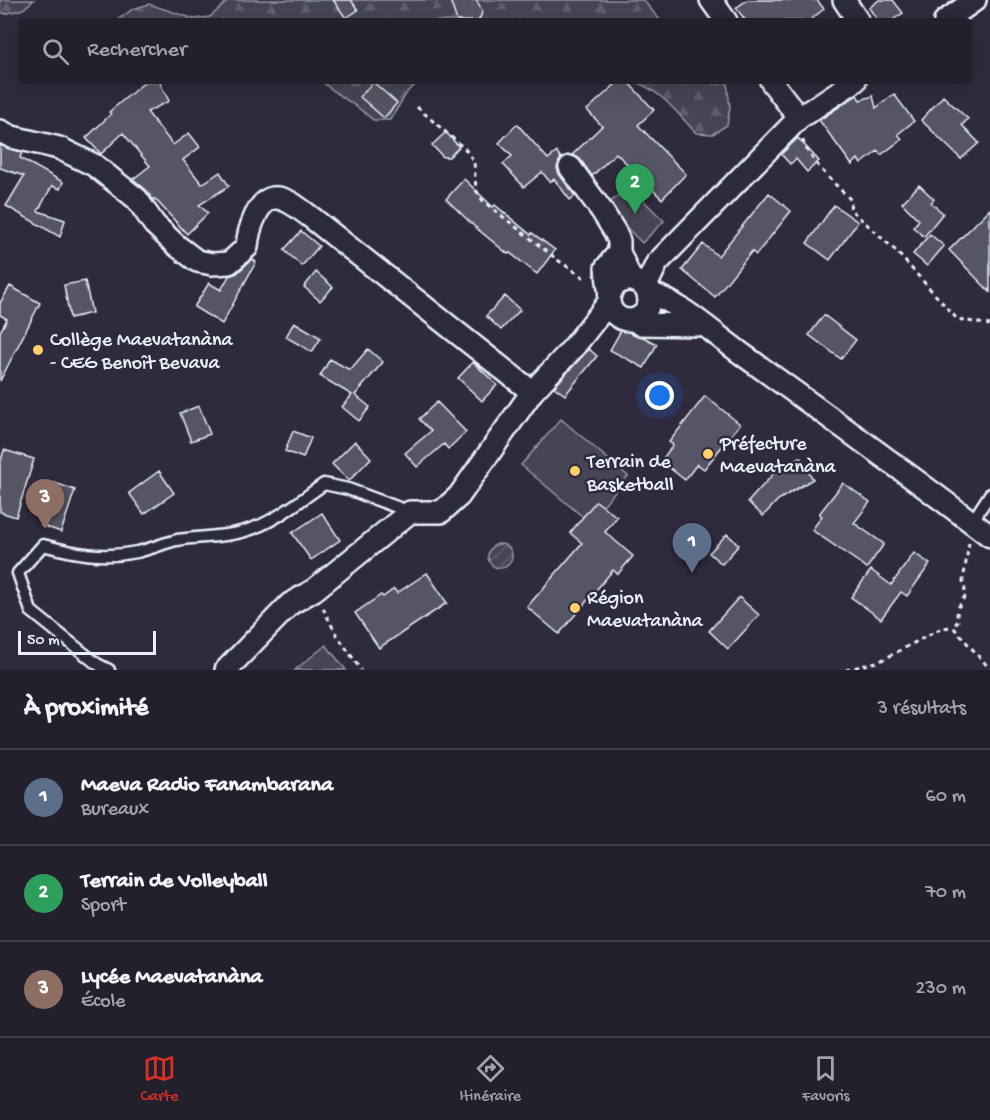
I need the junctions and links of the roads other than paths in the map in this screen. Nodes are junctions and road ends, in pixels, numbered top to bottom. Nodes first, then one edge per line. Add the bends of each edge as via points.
1 (711, 0) edge
2 (844, 0) edge
3 (975, 0) edge
4 (724, 18) edge
5 (856, 18) edge
6 (949, 18) edge
7 (773, 84) edge
8 (850, 84) edge
9 (799, 118) junction
10 (0, 131) edge
11 (570, 167) dead end
12 (619, 252) junction
13 (641, 286) junction
14 (618, 309) junction
15 (702, 325) junction
16 (532, 392) junction
17 (990, 494) edge
18 (410, 512) junction
19 (972, 522) junction
20 (990, 536) edge
21 (109, 670) edge
22 (226, 670) edge

1 - 4 street
2 - 5 street
3 - 6 street
7 - 9 street
8 - 9 street
9 - 13 street via 657,263
10 - 16 street via 59,148 94,165 137,199 154,224 197,261 229,262 247,247 252,223 266,201 276,197 288,201
11 - 12 street via 615,232
12 - 13 street
12 - 14 street via 606,268
13 - 14 street via 617,284
13 - 14 street via 649,298 646,312
13 - 15 street
14 - 15 street via 640,324
14 - 16 street via 573,348
15 - 19 street
16 - 18 street via 459,496 441,512
17 - 19 lane
18 - 21 lane via 324,484 271,520 247,531 178,540 103,557 43,545 18,573 31,611
18 - 22 street via 314,590 290,604
19 - 20 street

